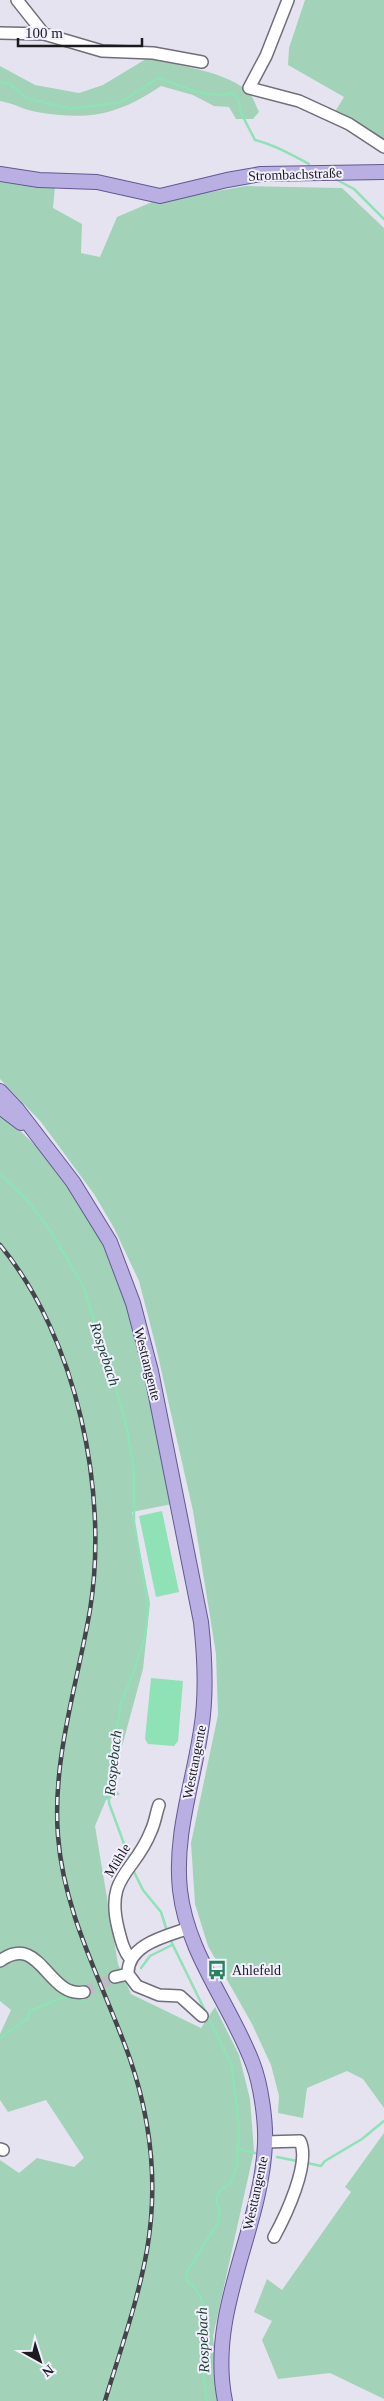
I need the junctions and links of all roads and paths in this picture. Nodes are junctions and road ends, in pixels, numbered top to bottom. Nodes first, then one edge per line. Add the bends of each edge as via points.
1 (17, 0) edge
2 (288, 0) edge
3 (0, 33) edge
4 (44, 34) junction
5 (202, 62) dead end
6 (384, 147) edge
7 (384, 172) edge
8 (0, 174) edge
9 (0, 1091) edge
10 (0, 1107) edge
11 (37, 1136) junction
12 (159, 1805) dead end
13 (188, 1928) junction
14 (131, 1960) junction
15 (0, 1961) edge
16 (128, 1974) junction
17 (115, 1977) tunnel mouth
18 (84, 1992) tunnel mouth
19 (202, 2016) dead end
20 (265, 2142) junction
21 (274, 2237) dead end
22 (224, 2401) edge

1 - 4 street
2 - 6 street via 266,56 249,88 299,101 349,124
3 - 4 street
4 - 5 street via 102,51 153,53
7 - 8 main road, Strombachstraße via 262,174 160,196 97,182 39,180
9 - 11 main road, Westtangente
10 - 11 main road, Westtangente
11 - 13 main road, Westtangente via 74,1182 110,1242 133,1303 152,1371 197,1602 206,1660 206,1688 202,1730 183,1816 178,1864
12 - 14 street, Mühle via 151,1831 121,1877 113,1900 124,1950
13 - 14 street via 140,1949
13 - 20 main road, Westtangente via 254,2067 262,2104
14 - 16 street
15 - 18 street via 12,1954 23,1953 35,1959 63,1988
16 - 17 street
16 - 19 street via 137,1986 158,1995 180,1996
20 - 21 street via 300,2141 303,2148 294,2194
20 - 22 main road, Westtangente via 260,2186 222,2334

